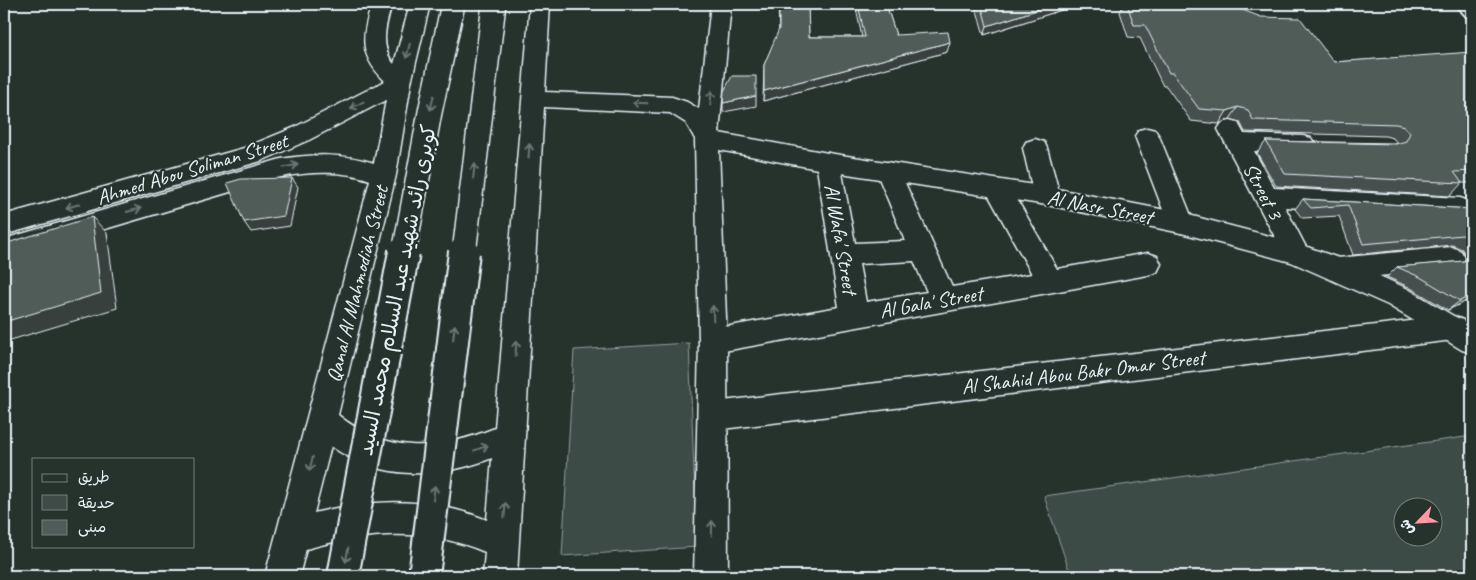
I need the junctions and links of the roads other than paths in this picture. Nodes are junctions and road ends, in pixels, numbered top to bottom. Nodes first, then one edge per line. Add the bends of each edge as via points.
1 (382, 4) edge
2 (420, 4) edge
3 (453, 4) edge
4 (494, 4) edge
5 (540, 4) edge
6 (721, 4) edge
7 (1461, 4) edge
8 (1472, 15) edge
9 (400, 83) junction
10 (533, 99) junction
11 (1147, 136) dead end
12 (707, 140) junction
13 (1326, 144) edge
14 (1035, 148) dead end
15 (828, 162) junction
16 (888, 171) junction
17 (384, 175) junction
18 (998, 189) junction
19 (1047, 196) junction
20 (1266, 197) junction
21 (1460, 208) edge
22 (1181, 222) junction
23 (4, 225) edge
24 (4, 249) edge
25 (922, 250) junction
26 (1296, 253) junction
27 (844, 254) junction
28 (1452, 258) dead end
29 (1148, 264) dead end
30 (1337, 269) junction
31 (1050, 281) junction
32 (944, 300) junction
33 (855, 316) junction
34 (1462, 334) edge
35 (713, 341) junction
36 (714, 416) junction
37 (322, 420) junction
38 (510, 436) junction
39 (502, 542) junction
40 (285, 563) edge
41 (344, 576) edge
42 (424, 576) edge
43 (500, 576) edge
44 (711, 576) edge

1 - 9 main road via 373,34 374,44 382,64
2 -> 9 main road, Qanal Al Mahmodiah Street
3 -> 41 main road, كوبرى رائد شهيد عبد السلام محمد السيد, bridge
42 -> 4 main road, bridge
5 - 10 main road
12 -> 6 main road
7 - 8 lane
9 - 17 main road, Qanal Al Mahmodiah Street
9 -> 23 main road, Ahmed Abou Soliman Street via 301,134 252,155
12 -> 10 main road via 696,118 672,106
38 -> 10 main road
11 - 22 main road
12 - 15 main road, Al Nasr Street
35 -> 12 main road
13 - 20 main road, Street 3 via 1233,136
14 - 19 main road
15 - 16 main road, Al Nasr Street
15 - 27 main road, Al Wafa' Street
16 - 18 main road, Al Nasr Street
16 - 25 main road
24 -> 17 main road, Ahmed Abou Soliman Street via 297,164 329,162 359,166
17 - 37 main road, Qanal Al Mahmodiah Street
18 - 19 main road, Al Nasr Street
18 - 31 main road
19 - 22 main road, Al Nasr Street
20 - 21 main road
20 - 26 main road, Street 3
22 - 26 main road, Al Nasr Street
25 - 27 main road
25 - 32 main road
26 - 30 main road, Al Nasr Street
27 - 33 main road, Al Wafa' Street
28 - 30 main road
29 - 31 main road, Al Gala' Street
30 - 34 main road, Al Nasr Street via 1398,297
31 - 32 main road, Al Gala' Street
32 - 33 main road, Al Gala' Street
33 - 35 main road, Al Gala' Street
34 - 36 main road, Al Shahid Abou Bakr Omar Street
35 - 36 main road
44 -> 36 main road
37 -> 38 main road via 355,446 399,459 459,455
37 -> 40 main road, Qanal Al Mahmodiah Street
39 -> 38 main road
39 - 40 main road via 454,524 402,517 366,518 329,525
39 - 43 main road

